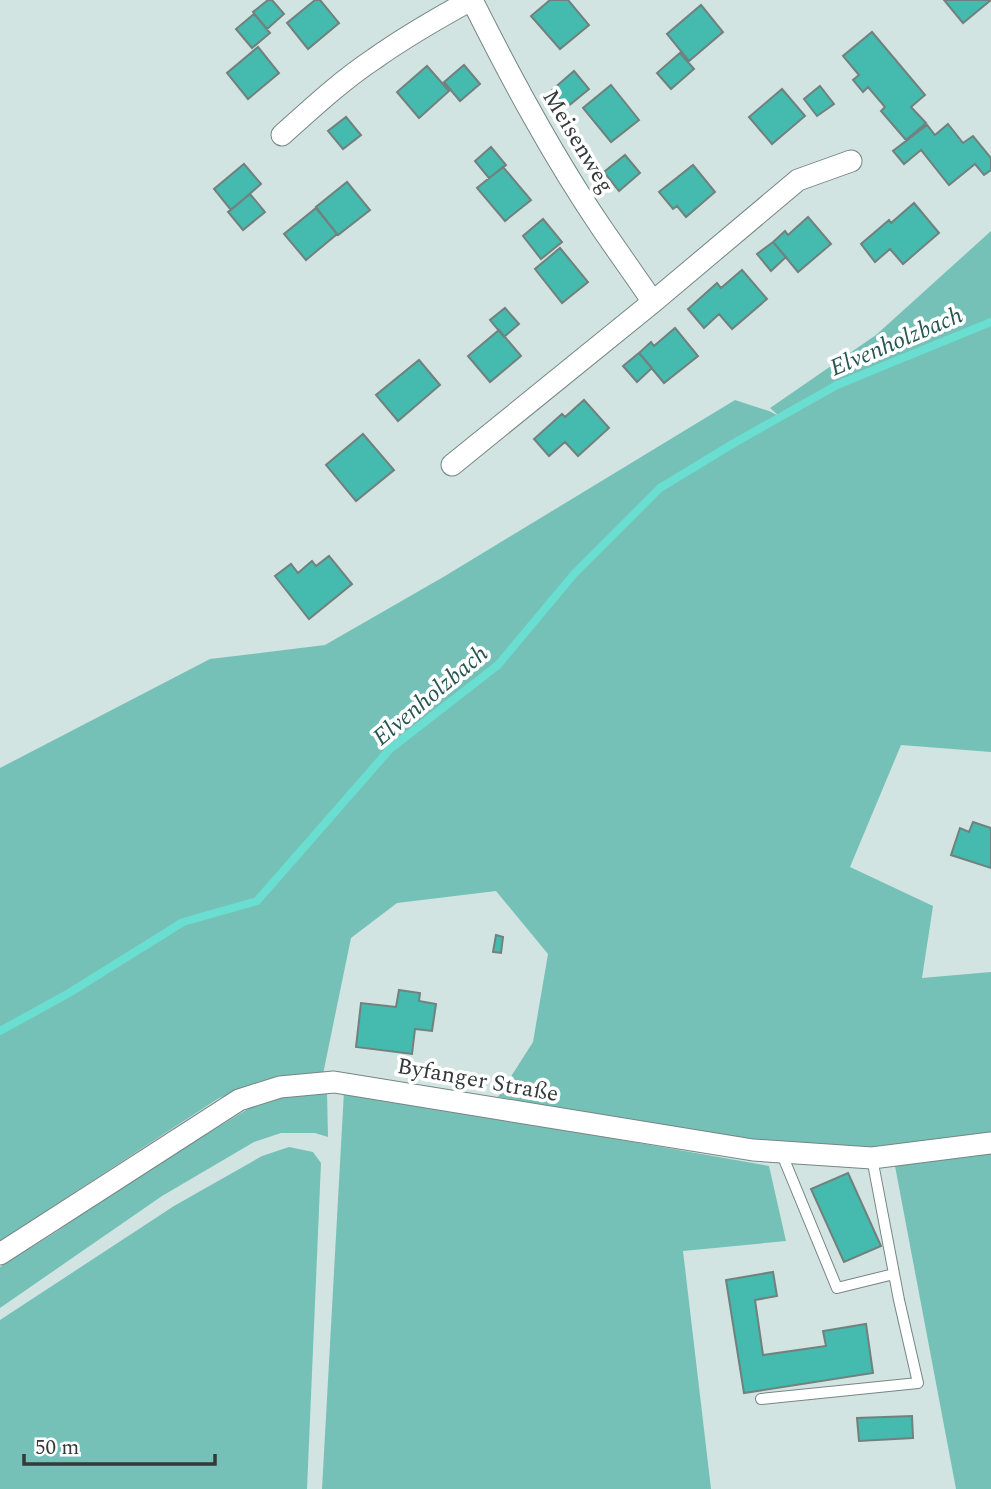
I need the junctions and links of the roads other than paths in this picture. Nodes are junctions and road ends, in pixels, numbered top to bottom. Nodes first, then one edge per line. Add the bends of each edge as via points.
1 (471, 0) edge
2 (282, 135) dead end
3 (851, 161) dead end
4 (653, 302) junction
5 (452, 465) dead end
6 (991, 1143) edge
7 (781, 1152) junction
8 (872, 1158) junction
9 (0, 1254) edge
10 (894, 1274) junction
11 (761, 1399) dead end

1 - 2 street, Meisenweg via 373,59
1 - 4 street, Meisenweg via 552,149
3 - 4 street via 799,180
4 - 5 street
6 - 8 street, Byfanger Straße
7 - 8 street, Byfanger Straße
7 - 9 street, Byfanger Straße via 334,1082 280,1087 239,1100
7 - 10 lane via 837,1288
8 - 10 lane
10 - 11 lane via 918,1383

